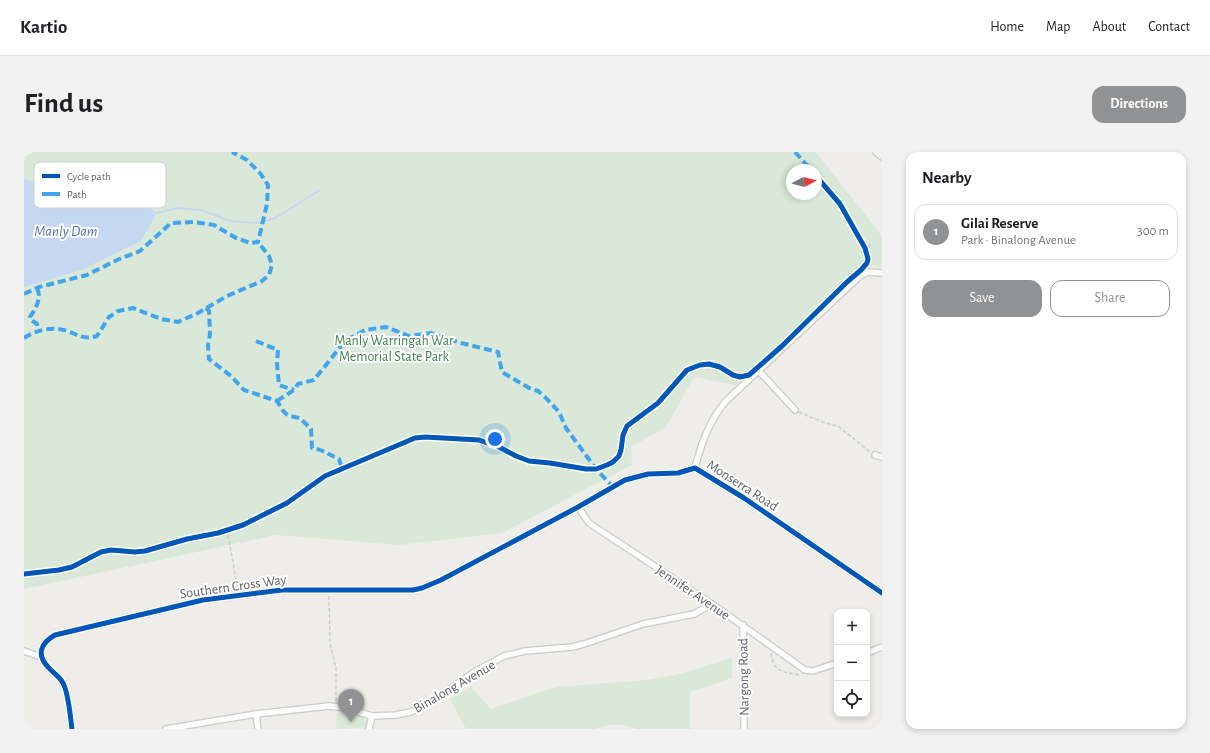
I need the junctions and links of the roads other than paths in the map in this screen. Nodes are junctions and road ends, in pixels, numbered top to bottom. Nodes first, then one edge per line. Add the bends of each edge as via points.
1 (876, 152) edge
2 (882, 157) edge
3 (882, 273) edge
4 (758, 370) junction
5 (795, 410) road end
6 (875, 455) road end
7 (882, 457) edge
8 (695, 468) junction
9 (578, 507) junction
10 (882, 593) edge
11 (712, 604) junction
12 (743, 625) junction
13 (882, 647) edge
14 (24, 651) edge
15 (870, 651) edge
16 (42, 656) junction
17 (834, 664) edge
18 (256, 714) junction
19 (372, 716) junction
20 (72, 729) edge
21 (166, 729) edge
22 (258, 729) edge
23 (369, 729) edge
24 (744, 729) edge

1 - 2 street
3 - 4 street via 868,272 860,276
4 - 5 street
4 - 8 street via 717,412 700,447
6 - 7 street
8 - 9 street, Monserra Road via 678,473 648,474 625,480
8 - 10 street, Monserra Road via 744,498
9 - 11 street, Jennifer Avenue via 590,523
9 - 16 street, Southern Cross Way via 422,588 282,590 203,600 55,635 48,639 42,648
11 - 12 street, Jennifer Avenue
11 - 19 street, Binalong Avenue via 694,614 643,624 584,644 504,656 476,671 423,707 396,715
12 - 17 street, Jennifer Avenue via 805,670 813,671
12 - 24 street, Nargong Road
13 - 15 street
14 - 16 street
16 - 20 street via 63,684
18 - 19 street, Binalong Avenue via 330,706
18 - 21 street, Binalong Avenue
18 - 22 street
19 - 23 street

